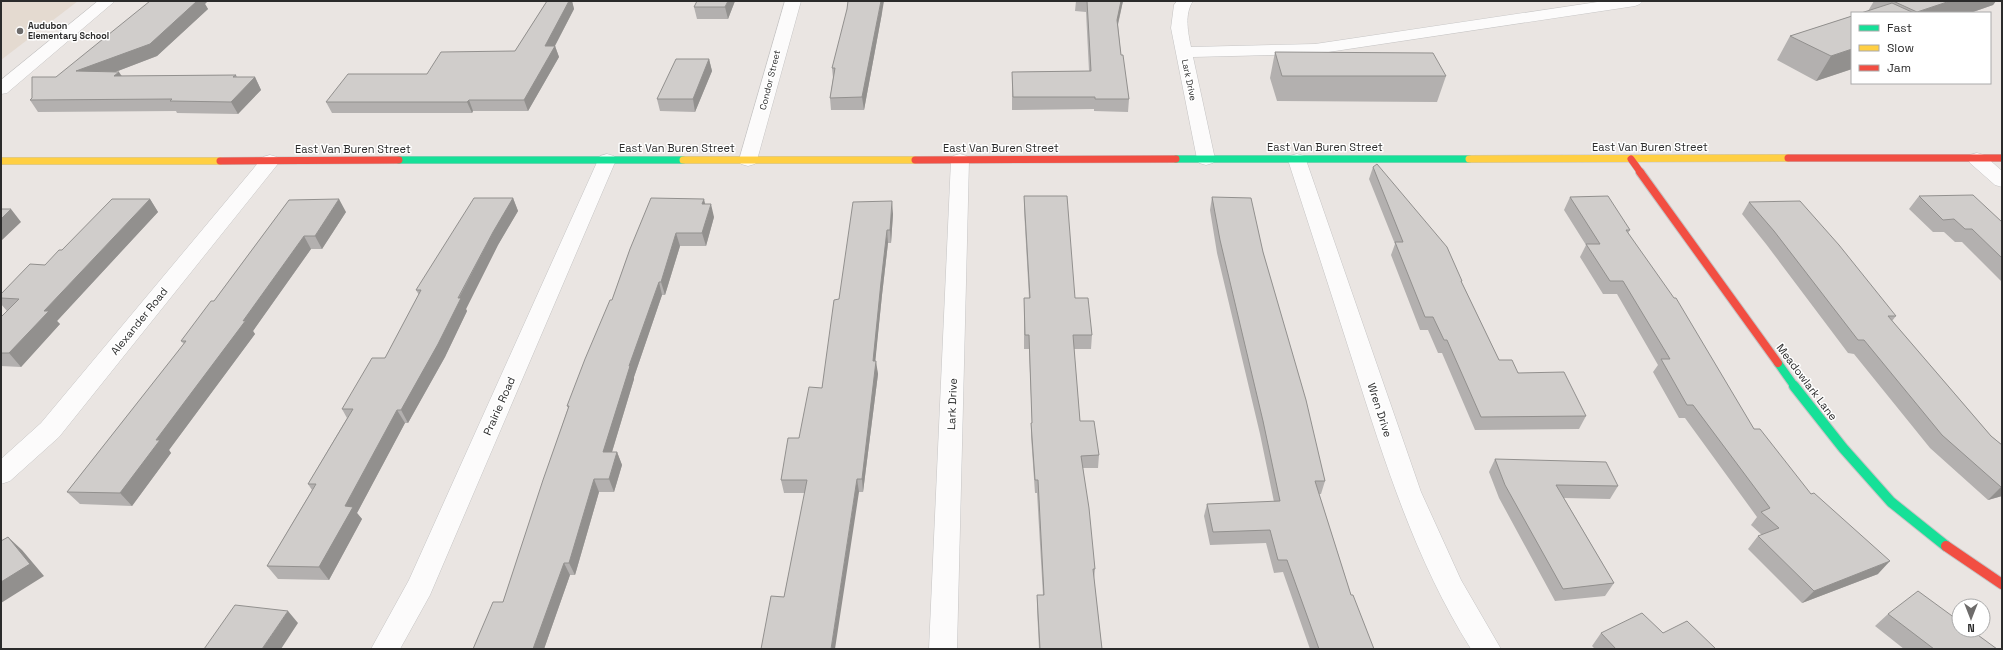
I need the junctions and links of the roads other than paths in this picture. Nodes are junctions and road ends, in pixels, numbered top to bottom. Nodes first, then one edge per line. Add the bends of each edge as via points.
1 (107, 1) edge
2 (793, 1) edge
3 (1185, 1) edge
4 (1635, 1) edge
5 (1184, 52) junction
6 (1, 89) edge
7 (1977, 158) junction
8 (2002, 158) edge
9 (1206, 159) junction
10 (1631, 159) junction
11 (607, 160) junction
12 (748, 160) junction
13 (960, 160) junction
14 (1297, 160) junction
15 (1, 161) edge
16 (270, 161) junction
17 (2002, 181) edge
18 (1, 474) edge
19 (2002, 584) edge
20 (385, 649) edge
21 (943, 649) edge
22 (1487, 649) edge

1 - 6 street
2 - 12 street, Condor Street via 778,46
3 - 5 street, Lark Drive via 1182,5 1179,28
4 - 5 street via 1315,49
5 - 9 street, Lark Drive
7 - 8 street, East Van Buren Street
7 - 10 street, East Van Buren Street
7 - 17 street
9 - 13 street, East Van Buren Street
9 - 14 street, East Van Buren Street
10 - 14 street, East Van Buren Street
10 - 19 street, Meadowlark Lane via 1805,401 1842,448 1891,502 1960,557
11 - 12 street, East Van Buren Street
11 - 16 street, East Van Buren Street
11 - 20 street, Prairie Road via 420,587
12 - 13 street, East Van Buren Street
13 - 21 street, Lark Drive
14 - 22 street, Wren Drive via 1406,486 1439,564 1472,628
15 - 16 street, East Van Buren Street
16 - 18 street, Alexander Road via 50,430

